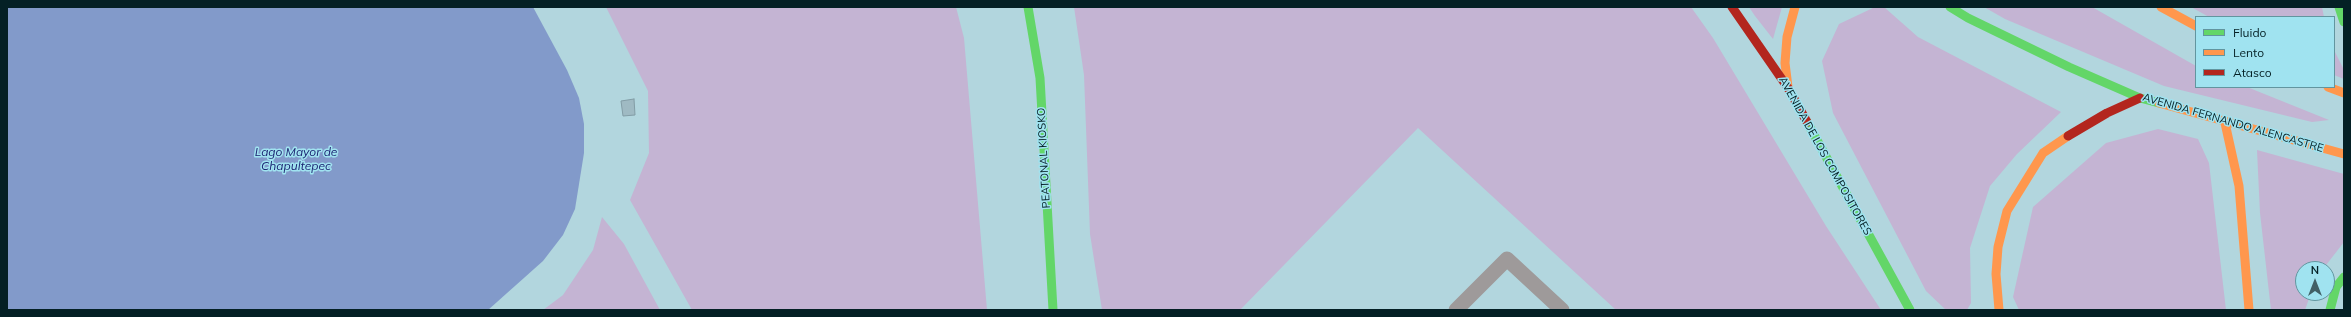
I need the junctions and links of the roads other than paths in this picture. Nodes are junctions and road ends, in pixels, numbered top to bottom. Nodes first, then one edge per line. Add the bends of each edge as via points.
1 (1028, 7) edge
2 (1732, 7) edge
3 (1795, 7) edge
4 (1950, 7) edge
5 (2161, 7) edge
6 (2339, 7) edge
7 (2344, 22) edge
8 (2195, 25) edge
9 (1788, 88) junction
10 (2331, 88) edge
11 (2344, 93) edge
12 (2140, 98) junction
13 (2225, 123) junction
14 (2344, 154) edge
15 (2344, 277) edge
16 (1053, 310) edge
17 (1456, 310) edge
18 (1562, 310) edge
19 (1910, 310) edge
20 (1999, 310) edge
21 (2249, 310) edge
22 (2330, 310) edge

1 - 16 street, PEATONAL KIOSKO via 1040,78
2 - 9 street, AVENIDA DE LOS COMPOSITORES
3 - 9 street via 1787,37 1785,63
4 - 12 street, AVENIDA FERNANDO ALENCASTRE via 2068,67
5 - 8 street
6 - 7 street
9 - 19 street, AVENIDA DE LOS COMPOSITORES
10 - 11 street
12 - 13 street, AVENIDA FERNANDO ALENCASTRE
12 - 20 street via 2101,116 2043,153 2007,211 1998,247 1996,274
13 - 14 street, AVENIDA FERNANDO ALENCASTRE
13 - 21 street via 2239,186
15 - 22 street via 2336,287
17 - 18 lane via 1507,259

